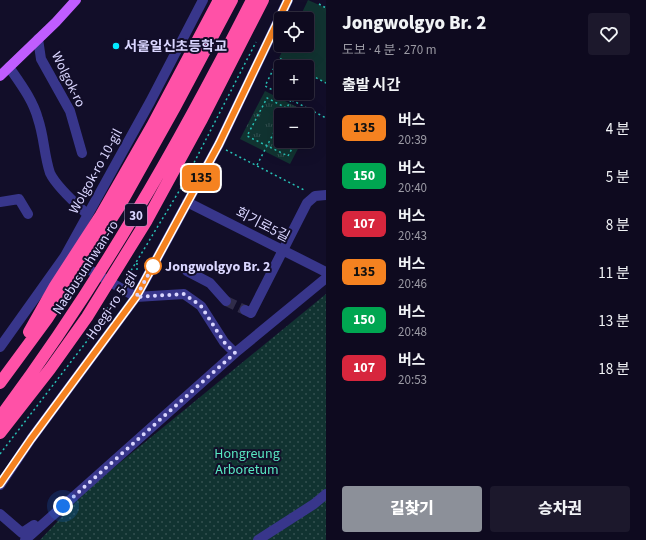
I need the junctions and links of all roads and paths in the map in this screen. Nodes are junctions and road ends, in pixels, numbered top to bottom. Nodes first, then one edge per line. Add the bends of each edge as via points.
1 (76, 0) edge
2 (202, 0) edge
3 (219, 0) edge
4 (232, 0) edge
5 (252, 0) edge
6 (263, 0) edge
7 (288, 0) edge
8 (318, 4) dead end
9 (326, 8) edge
10 (38, 39) junction
11 (274, 67) edge
12 (9, 68) junction
13 (0, 76) edge
14 (314, 77) edge
15 (326, 83) edge
16 (274, 91) edge
17 (291, 100) joint
18 (287, 108) joint
19 (326, 118) edge
20 (274, 132) edge
21 (218, 146) junction
22 (267, 146) junction
23 (292, 148) edge
24 (82, 153) dead end
25 (257, 166) junction
26 (326, 195) edge
27 (315, 196) junction
28 (0, 202) edge
29 (188, 202) junction
30 (28, 214) dead end
31 (87, 214) junction
32 (283, 250) junction
33 (65, 256) junction
34 (188, 271) dead end
35 (326, 272) edge
36 (326, 278) edge
37 (136, 297) junction
38 (226, 301) tunnel mouth
39 (245, 310) dead end
40 (0, 347) edge
41 (235, 353) junction
42 (0, 377) edge
43 (0, 383) edge
44 (0, 417) edge
45 (0, 434) edge
46 (0, 484) edge
47 (326, 494) edge
48 (63, 506) junction
49 (0, 514) edge
50 (25, 540) edge
51 (258, 540) edge

1 - 10 main road, Wolgok-ro
2 - 31 street, Wolgok-ro 10-gil via 150,102
3 - 42 highway, bridge via 101,215 54,286 38,317
4 - 43 highway, Naebusunhwan-ro / 30, bridge via 119,207 47,319
5 - 44 highway, Naebusunhwan-ro / 30, bridge via 182,134 134,218 53,345
6 - 45 highway, bridge via 137,237 87,317
7 - 21 street, Hoegi-ro 5-gil
8 - 9 path
10 - 12 main road, Wolgok-ro
10 - 24 street, Wolgok-ro via 41,59 70,111
11 - 16 path via 265,86
12 - 13 main road, Wolgok-ro
12 - 31 street via 38,117 51,175 69,198
14 - 15 path
17 - 18 path
17 - 19 path
18 - 22 path via 267,98 248,136
20 - 22 path
21 - 25 path
21 - 29 street, Hoegi-ro 5-gil
22 - 23 path via 288,156
22 - 25 path
25 - 27 path
26 - 27 street
27 - 32 street via 307,203
28 - 30 street via 19,199
29 - 32 street, 회기로5길
29 - 37 street, Hoegi-ro 5-gil
31 - 33 street, Wolgok-ro 10-gil
32 - 35 street, 회기로5길
32 - 39 street via 251,313
33 - 37 street
33 - 40 street, Wolgok-ro 10-gil
34 - 38 street via 210,284
36 - 41 street
37 - 41 street via 184,294 201,306 224,342
37 - 46 street, Hoegi-ro 5-gil
41 - 48 street
47 - 51 street
48 - 49 street via 22,533
48 - 50 street

